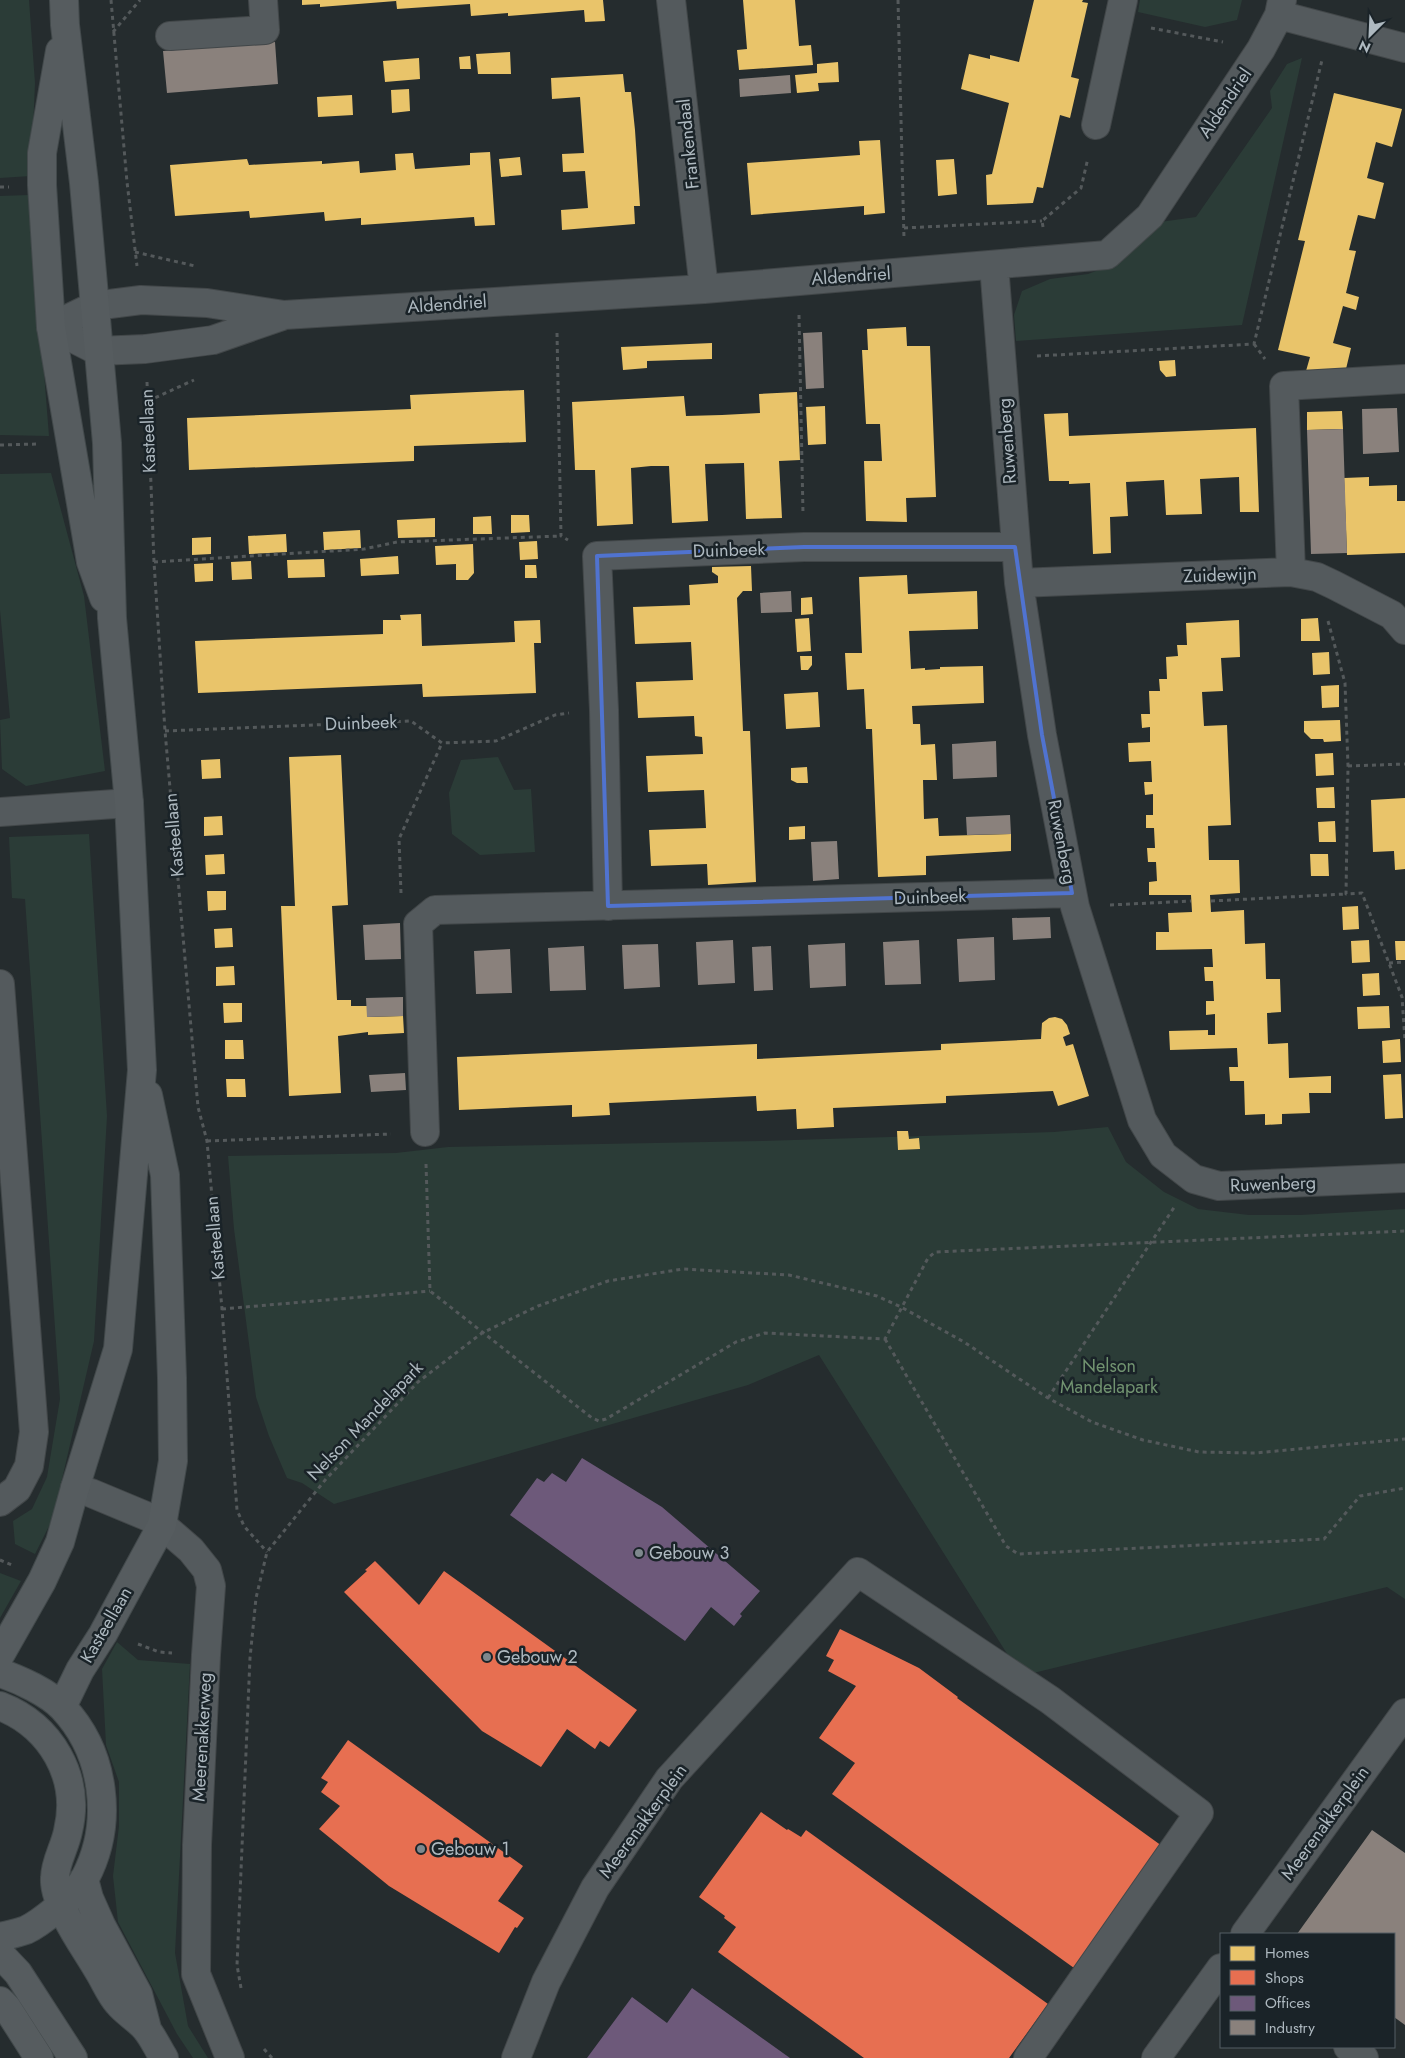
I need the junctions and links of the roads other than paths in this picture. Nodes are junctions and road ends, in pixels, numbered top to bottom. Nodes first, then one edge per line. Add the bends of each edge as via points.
1 (263, 0) edge
2 (671, 0) edge
3 (1280, 7) edge
4 (1121, 11) edge
5 (64, 13) edge
6 (170, 36) dead end
7 (1405, 48) edge
8 (1096, 126) road end
9 (994, 265) junction
10 (704, 289) junction
11 (94, 306) junction
12 (284, 315) junction
13 (51, 327) junction
14 (98, 350) junction
15 (1405, 379) edge
16 (1015, 547) junction
17 (1304, 575) junction
18 (1019, 583) junction
19 (112, 618) junction
20 (1405, 630) edge
21 (129, 803) junction
22 (0, 812) edge
23 (1073, 900) junction
24 (608, 906) junction
25 (0, 984) edge
26 (142, 1070) junction
27 (425, 1132) road end
28 (1405, 1178) edge
29 (75, 1488) junction
30 (0, 1502) edge
31 (162, 1525) junction
32 (0, 1655) edge
33 (0, 1673) edge
34 (0, 1706) edge
35 (62, 1707) junction
36 (1405, 1713) edge
37 (84, 1879) junction
38 (62, 1904) junction
39 (1247, 1933) edge
40 (0, 1938) edge
41 (0, 1954) edge
42 (1220, 1969) edge
43 (0, 2001) edge
44 (147, 2029) junction
45 (1349, 2048) edge
46 (39, 2058) edge
47 (73, 2058) edge
48 (164, 2058) edge
49 (230, 2058) edge
50 (516, 2058) edge
51 (1028, 2058) edge
52 (1156, 2058) edge
53 (1364, 2058) edge

1 - 6 street via 265,30
2 - 10 street, Frankendaal
3 - 7 street via 1330,28
3 - 9 street, Aldendriel via 1261,49 1150,216 1107,255
4 - 8 street
5 - 11 main road, Kasteellaan via 84,174
5 - 13 main road, Kasteellaan via 42,153
9 - 10 street, Aldendriel
9 - 16 street, Ruwenberg
10 - 12 street, Aldendriel
11 - 12 street, Aldendriel via 141,300 207,304
11 - 13 street, Aldendriel
11 - 14 main road, Kasteellaan
12 - 14 street, Aldendriel via 213,340
13 - 14 street, Aldendriel
13 - 19 main road, Kasteellaan via 91,562
14 - 19 main road, Kasteellaan via 107,443
15 - 17 street via 1284,386
16 - 18 street, Ruwenberg
16 - 24 street, Duinbeek via 804,547 597,556
17 - 18 street, Zuidewijn
17 - 20 street, Zuidewijn via 1334,584 1392,615
18 - 23 street, Ruwenberg via 1042,735
19 - 21 main road, Kasteellaan
21 - 22 street
21 - 26 main road, Kasteellaan
23 - 24 street, Duinbeek
23 - 28 street, Ruwenberg via 1142,1120 1163,1155 1194,1179 1219,1186
24 - 27 street, Duinbeek via 435,910 418,924
25 - 30 street via 34,1432 29,1466 17,1488
26 - 29 main road, Kasteellaan via 118,1349
26 - 31 main road, Kasteellaan via 165,1175 172,1461
29 - 31 street, Meerenakkerweg
29 - 32 main road, Kasteellaan via 60,1542
31 - 35 main road, Kasteellaan
31 - 49 street, Meerenakkerweg via 191,1550 207,1570 211,1586 197,1845 196,1974
33 - 35 main road via 27,1684
34 - 38 main road via 26,1720 44,1735 65,1767 71,1811 54,1879
35 - 37 main road via 95,1761 101,1788 102,1817 94,1857
36 - 39 street, Meerenakkerplein
37 - 38 main road
37 - 44 main road via 101,1925 138,1994
38 - 40 main road via 25,1930
38 - 44 main road via 67,1919 118,2003
41 - 47 main road via 18,1973
42 - 52 street
43 - 46 main road
44 - 48 main road
45 - 53 street
50 - 51 street, Meerenakkerplein via 546,1982 595,1888 669,1779 858,1572 1050,1700 1200,1813

